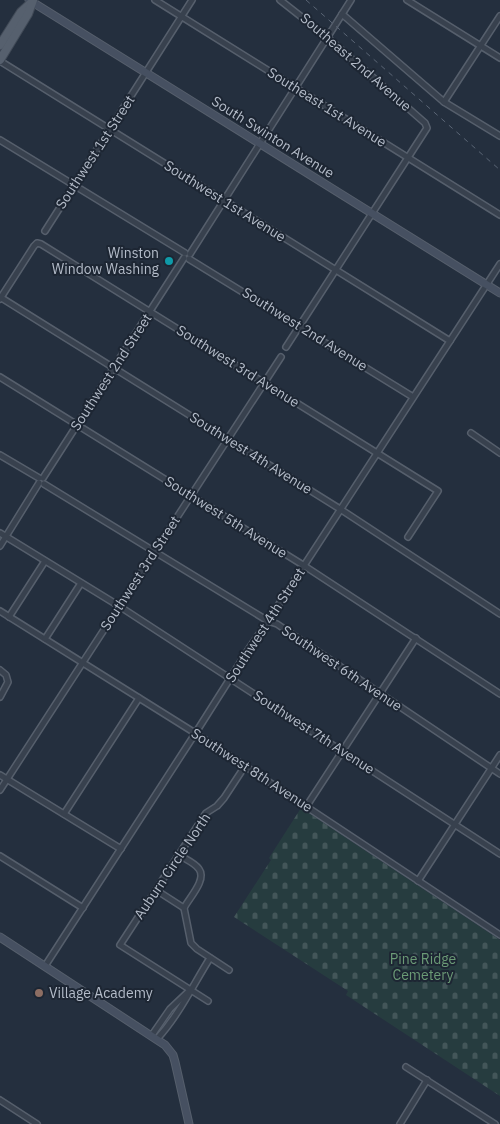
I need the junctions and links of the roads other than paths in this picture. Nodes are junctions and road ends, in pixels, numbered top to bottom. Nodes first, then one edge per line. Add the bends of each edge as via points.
1 (154, 0) edge
2 (192, 0) edge
3 (280, 0) edge
4 (351, 0) edge
5 (407, 0) edge
6 (31, 1) edge
7 (342, 14) junction
8 (500, 16) edge
9 (182, 17) junction
10 (327, 37) junction
11 (0, 45) edge
12 (481, 46) junction
13 (500, 58) edge
14 (0, 60) edge
15 (146, 72) junction
16 (295, 87) junction
17 (444, 102) junction
18 (109, 130) junction
19 (500, 136) edge
20 (0, 140) edge
21 (259, 143) junction
22 (408, 158) junction
23 (73, 186) junction
24 (223, 199) junction
25 (372, 214) junction
26 (500, 215) edge
27 (44, 232) dead end
28 (187, 256) junction
29 (500, 264) edge
30 (336, 270) junction
31 (486, 285) junction
32 (500, 294) edge
33 (0, 298) edge
34 (150, 311) junction
35 (300, 326) junction
36 (450, 341) junction
37 (286, 348) dead end
38 (281, 358) dead end
39 (114, 368) junction
40 (0, 377) edge
41 (264, 382) junction
42 (413, 397) junction
43 (77, 425) junction
44 (471, 433) dead end
45 (227, 438) junction
46 (377, 453) junction
47 (500, 453) edge
48 (0, 455) edge
49 (41, 481) junction
50 (191, 496) junction
51 (340, 509) junction
52 (0, 533) edge
53 (6, 537) junction
54 (408, 537) dead end
55 (0, 546) edge
56 (155, 551) junction
57 (45, 561) junction
58 (303, 565) junction
59 (80, 583) junction
60 (119, 606) junction
61 (0, 611) edge
62 (500, 614) edge
63 (9, 617) junction
64 (268, 621) junction
65 (416, 638) junction
66 (44, 639) junction
67 (82, 662) junction
68 (0, 670) edge
69 (231, 678) junction
70 (380, 694) junction
71 (500, 694) edge
72 (0, 697) edge
73 (139, 698) junction
74 (195, 733) junction
75 (344, 751) junction
76 (500, 755) edge
77 (245, 766) junction
78 (491, 768) junction
79 (500, 774) edge
80 (0, 775) edge
81 (7, 779) junction
82 (0, 790) edge
83 (306, 807) junction
84 (64, 814) junction
85 (455, 824) junction
86 (121, 849) junction
87 (500, 854) edge
88 (179, 855) junction
89 (0, 856) edge
90 (418, 881) junction
91 (156, 890) junction
92 (83, 908) junction
93 (184, 908) junction
94 (500, 935) edge
95 (0, 937) edge
96 (210, 958) junction
97 (45, 966) junction
98 (229, 970) dead end
99 (190, 990) junction
100 (208, 1001) dead end
101 (155, 1037) junction
102 (406, 1067) dead end
103 (427, 1080) junction
104 (0, 1100) edge
105 (37, 1124) edge
106 (189, 1124) edge
107 (401, 1124) edge
108 (495, 1124) edge

1 - 9 street, Southeast 1st Avenue
2 - 9 street, Southwest 1st Street
3 - 10 street, Southeast 2nd Avenue
4 - 7 street, Southwest 2nd Street
5 - 12 street
6 - 11 main road
6 - 14 main road via 28,14
6 - 15 street, South Swinton Avenue
7 - 10 street, Southwest 2nd Street
7 - 17 street, Southeast 2nd Avenue
8 - 12 street
9 - 15 street, Southwest 1st Street
9 - 16 street, Southeast 1st Avenue
10 - 16 street, Southwest 2nd Street
10 - 22 street, Southeast 2nd Avenue via 426,122 427,128
12 - 13 street
12 - 17 street
14 - 18 street, Southwest 1st Avenue
15 - 18 street, Southwest 1st Street
15 - 21 street, South Swinton Avenue
16 - 21 street, Southwest 2nd Street
16 - 22 street, Southeast 1st Avenue
17 - 19 street, Southeast 2nd Avenue
18 - 23 street, Southwest 1st Street
18 - 24 street, Southwest 1st Avenue
20 - 23 street, Southwest 2nd Avenue
21 - 24 street, Southwest 2nd Street
21 - 25 street, South Swinton Avenue
22 - 25 street
22 - 26 street, Southeast 1st Avenue
23 - 27 street, Southwest 1st Street
23 - 28 street, Southwest 2nd Avenue
24 - 28 street, Southwest 2nd Street
24 - 30 street, Southwest 1st Avenue
25 - 30 street
25 - 31 street, South Swinton Avenue
28 - 34 street, Southwest 2nd Street
28 - 35 street, Southwest 2nd Avenue
29 - 31 street, Southwest 4th Street
30 - 35 street
30 - 36 street, Southwest 1st Avenue
31 - 32 street, South Swinton Avenue
31 - 36 street, Southwest 4th Street
33 - 34 street, Southwest 3rd Avenue via 38,243
33 - 39 street, Southwest 4th Avenue
34 - 39 street, Southwest 2nd Street
34 - 41 street, Southwest 3rd Avenue
35 - 37 street
35 - 42 street, Southwest 2nd Avenue
36 - 42 street, Southwest 4th Street
38 - 41 street, Southwest 3rd Street
39 - 43 street, Southwest 2nd Street
39 - 45 street, Southwest 4th Avenue
40 - 43 street, Southwest 5th Avenue
41 - 45 street, Southwest 3rd Street
41 - 46 street, Southwest 3rd Avenue
42 - 46 street, Southwest 4th Street
43 - 49 street, Southwest 2nd Street
43 - 50 street, Southwest 5th Avenue
44 - 47 street
45 - 50 street, Southwest 3rd Street
45 - 51 street, Southwest 4th Avenue
46 - 51 street, Southwest 4th Street
46 - 54 street, Southwest 3rd Avenue via 438,491
48 - 49 street, Southwest 6th Avenue
49 - 53 street, Southwest 2nd Street
49 - 56 street, Southwest 6th Avenue
50 - 56 street, Southwest 3rd Street
50 - 58 street, Southwest 5th Avenue
51 - 58 street, Southwest 4th Street
51 - 62 street, Southwest 4th Avenue
52 - 53 street, Southwest 7th Avenue
53 - 55 street, Southwest 2nd Street
53 - 57 street, Southwest 7th Avenue
56 - 60 street, Southwest 3rd Street
56 - 64 street, Southwest 6th Avenue
57 - 59 street, Southwest 7th Avenue
57 - 63 street
58 - 64 street, Southwest 4th Street
58 - 65 street, Southwest 5th Avenue
59 - 60 street, Southwest 7th Avenue
59 - 66 street
60 - 67 street, Southwest 3rd Street
60 - 69 street, Southwest 7th Avenue
61 - 63 street, Southwest 8th Avenue
63 - 66 street, Southwest 8th Avenue
64 - 69 street, Southwest 4th Street
64 - 70 street, Southwest 6th Avenue
65 - 70 street
65 - 71 street, Southwest 5th Avenue
66 - 67 street, Southwest 8th Avenue
67 - 73 street, Southwest 8th Avenue
67 - 81 street, Southwest 3rd Street
68 - 72 street via 8,682
69 - 74 street, Southwest 4th Street
69 - 75 street, Southwest 7th Avenue
70 - 75 street
70 - 78 street, Southwest 6th Avenue
73 - 74 street, Southwest 8th Avenue
73 - 84 street
74 - 77 street, Southwest 8th Avenue
74 - 86 street, Southwest 4th Street
75 - 83 street
75 - 85 street, Southwest 7th Avenue
76 - 78 street
77 - 83 street, Southwest 8th Avenue
77 - 88 street, Auburn Circle North via 224,798 206,813
78 - 79 street, Southwest 6th Avenue
78 - 85 street
80 - 81 street
81 - 82 street, Southwest 3rd Street
81 - 84 street
83 - 90 street, Southwest 8th Avenue
84 - 86 street
85 - 87 street, Southwest 7th Avenue
85 - 90 street
86 - 92 street, Southwest 4th Street
88 - 91 street, Auburn Circle North
88 - 93 street via 197,867 201,875
89 - 92 street
90 - 94 street, Southwest 8th Avenue
91 - 93 street
91 - 99 street, Auburn Circle North via 120,945
92 - 97 street, Southwest 4th Street
93 - 96 street via 191,943
95 - 97 street
96 - 98 street
96 - 99 street
97 - 101 street
99 - 100 street
99 - 101 street via 170,1009
99 - 101 street via 178,1015
101 - 106 street via 174,1058
102 - 103 street
103 - 107 street
103 - 108 street
104 - 105 street

